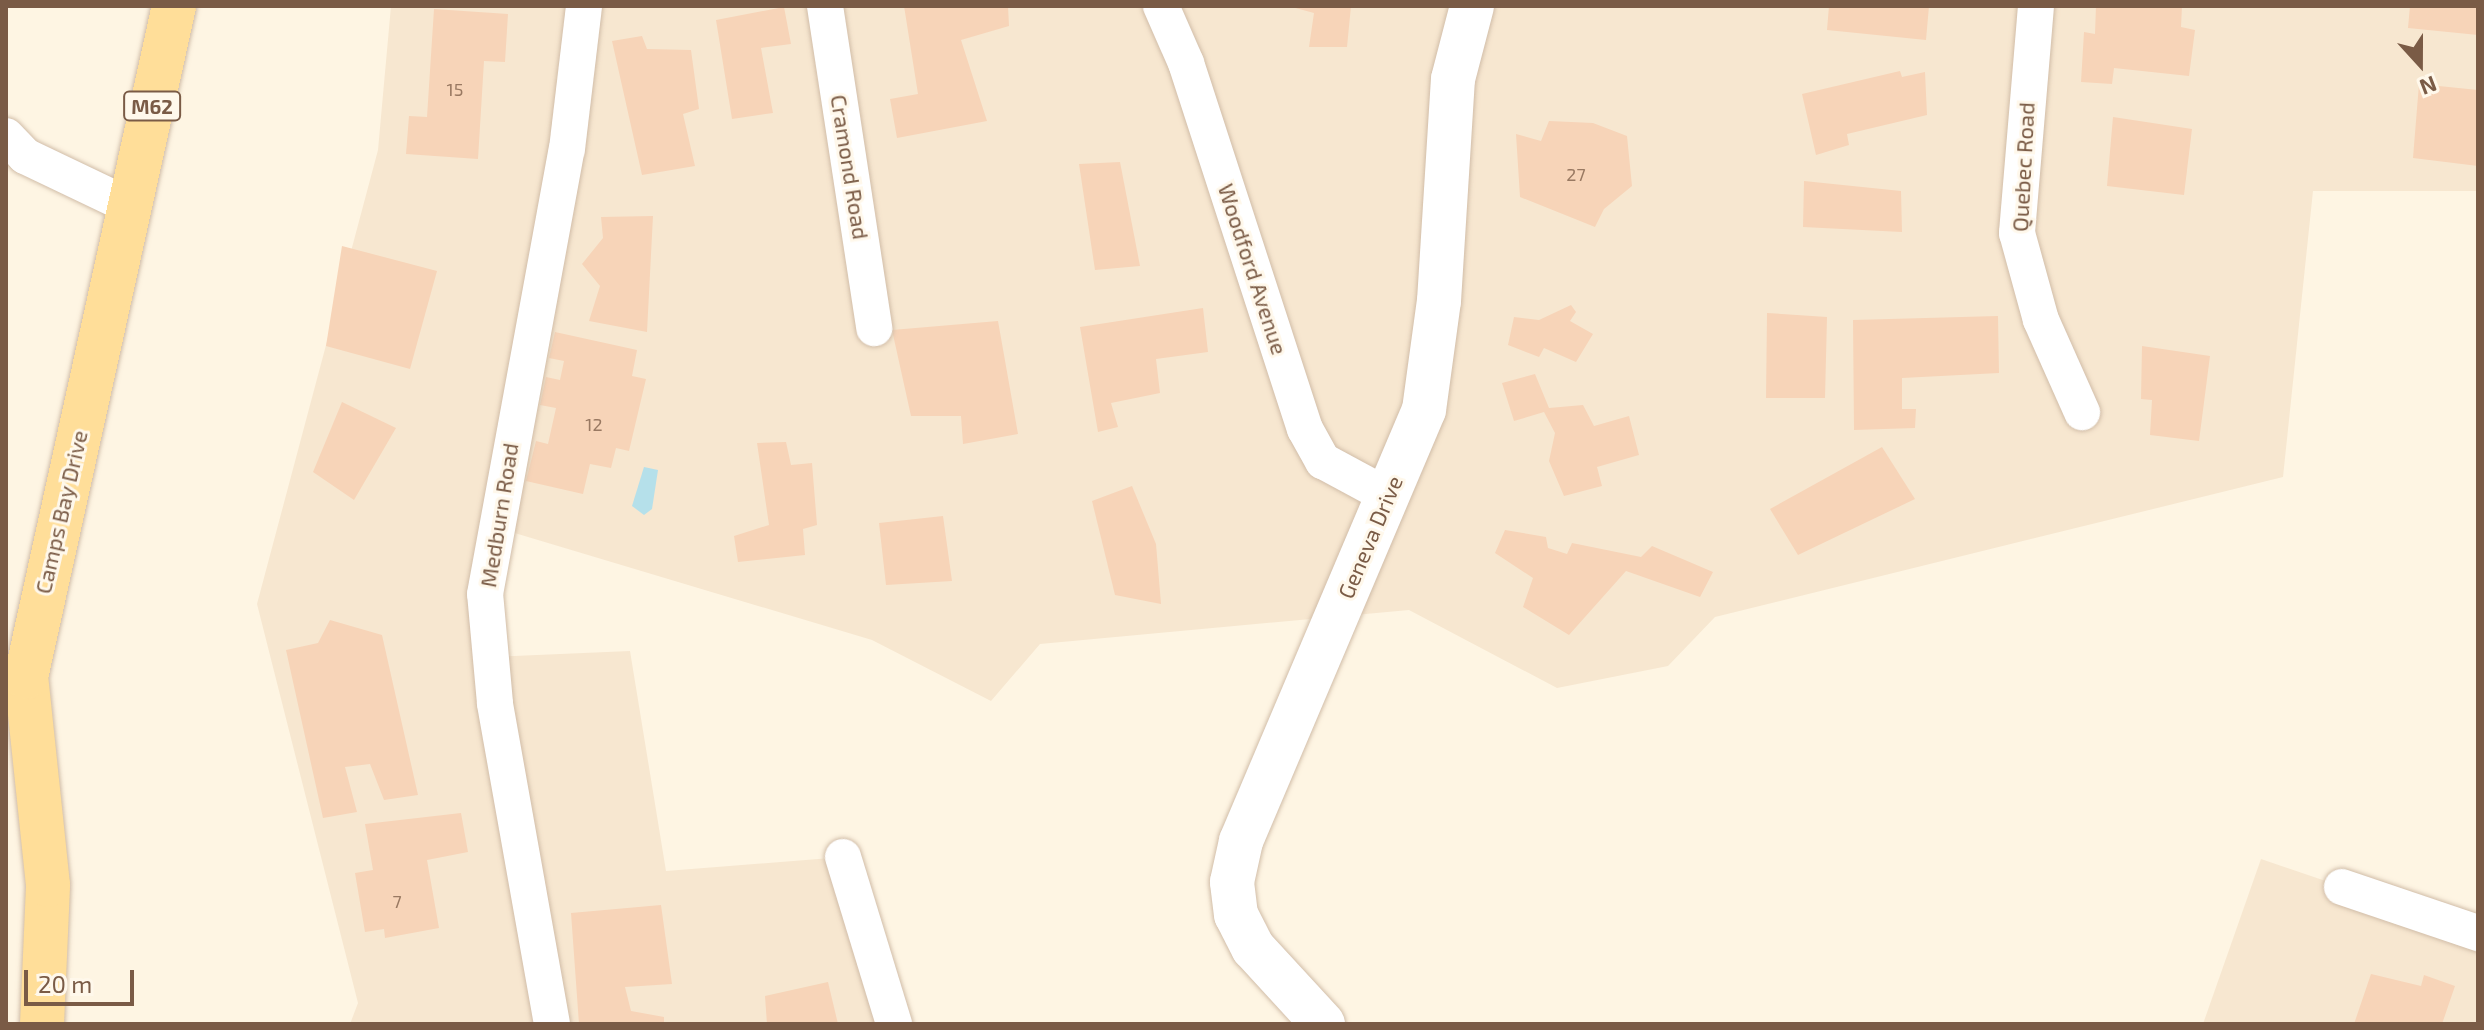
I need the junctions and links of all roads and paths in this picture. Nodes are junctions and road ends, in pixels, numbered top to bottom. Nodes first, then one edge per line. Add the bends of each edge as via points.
1 (174, 6) edge
2 (584, 6) edge
3 (825, 6) edge
4 (1161, 6) edge
5 (1472, 6) edge
6 (2036, 6) edge
7 (6, 136) edge
8 (130, 206) junction
9 (874, 328) dead end
10 (2082, 412) dead end
11 (1388, 496) junction
12 (843, 857) dead end
13 (2342, 887) dead end
14 (2478, 933) edge
15 (42, 1024) edge
16 (552, 1024) edge
17 (894, 1024) edge
18 (1323, 1024) edge

1 - 8 main road, Camps Bay Drive / M62
2 - 16 street, Medburn Road via 567,149 485,594 495,703
3 - 9 street, Cramond Road
4 - 11 street, Woodford Avenue via 1186,63 1305,429 1323,461
5 - 11 street, Geneva Drive via 1453,79 1430,383
6 - 10 street, Quebec Road via 2017,233 2041,320
7 - 8 street via 25,156
8 - 15 main road, Camps Bay Drive / M62 via 26,677 28,740 48,885
11 - 18 street, Geneva Drive via 1241,841 1232,882 1236,915 1253,948
12 - 17 street
13 - 14 street

